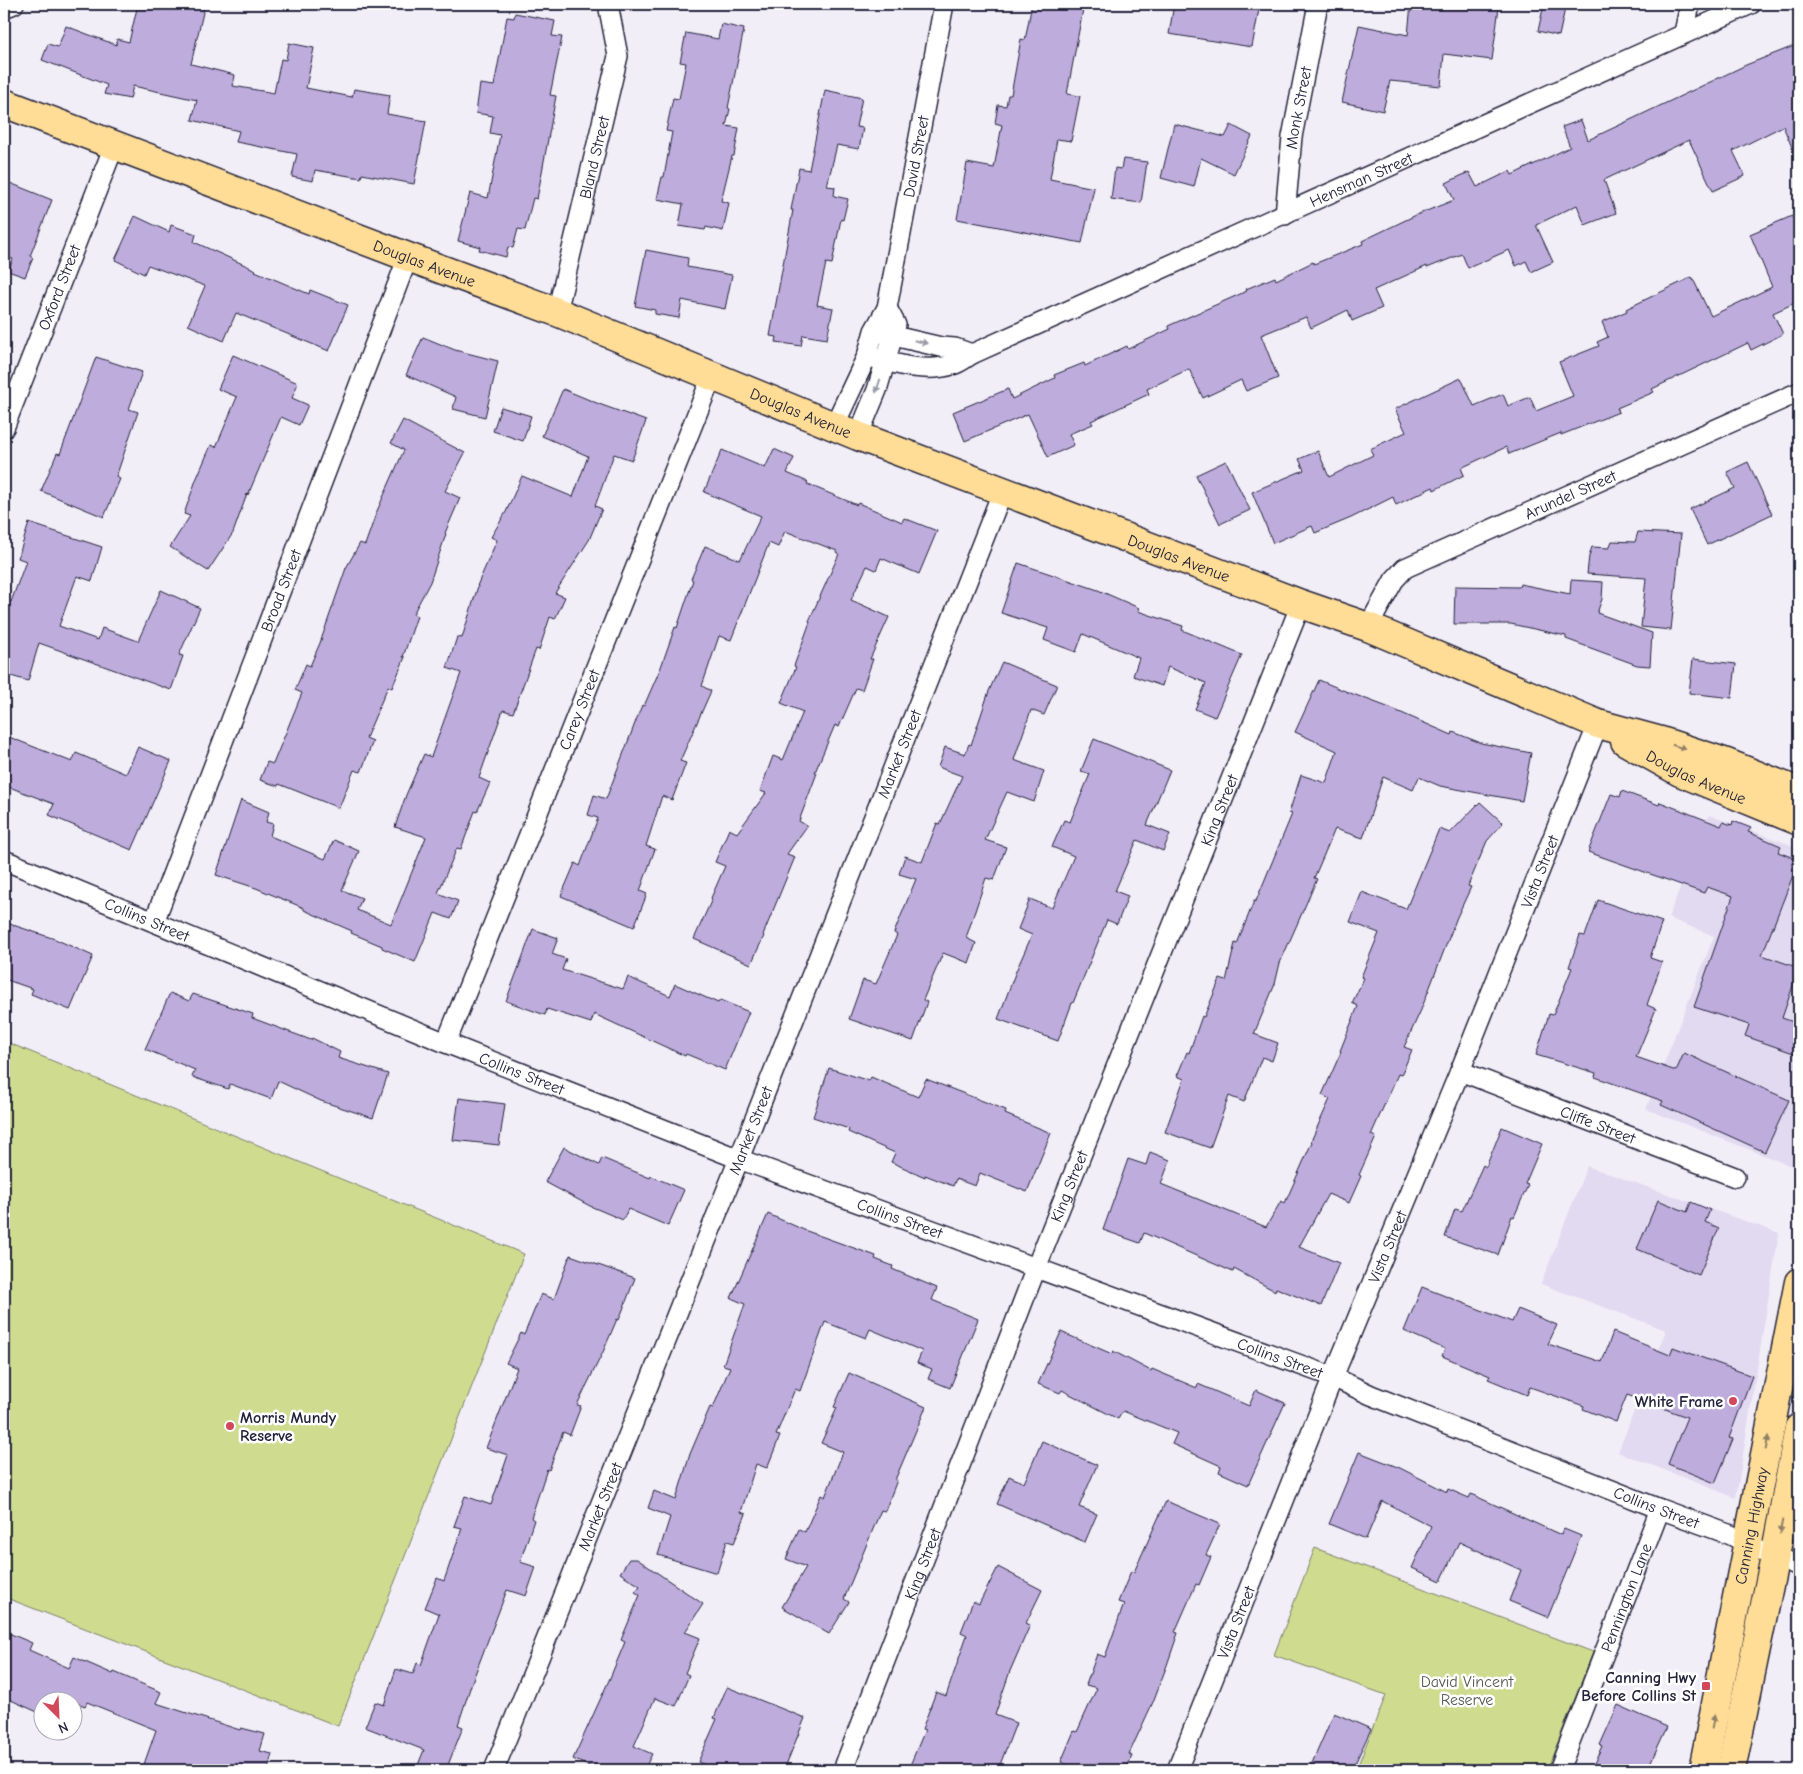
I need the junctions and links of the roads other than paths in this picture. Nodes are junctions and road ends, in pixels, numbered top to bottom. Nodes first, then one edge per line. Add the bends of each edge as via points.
1 (14, 4) edge
2 (608, 4) edge
3 (944, 4) edge
4 (1318, 4) edge
5 (1690, 4) edge
6 (1751, 4) edge
7 (4, 8) edge
8 (1684, 33) junction
9 (4, 103) edge
10 (114, 146) junction
11 (1285, 214) junction
12 (408, 257) junction
13 (887, 308) junction
14 (557, 312) junction
15 (874, 331) junction
16 (894, 335) junction
17 (972, 354) junction
18 (867, 356) junction
19 (886, 362) junction
20 (712, 376) junction
21 (1799, 392) edge
22 (4, 428) edge
23 (846, 431) junction
24 (1003, 490) junction
25 (1301, 604) junction
26 (1368, 627) junction
27 (1598, 724) junction
28 (1799, 792) edge
29 (1799, 821) edge
30 (4, 860) edge
31 (154, 922) junction
32 (446, 1043) junction
33 (1460, 1071) junction
34 (739, 1159) junction
35 (1735, 1177) dead end
36 (1036, 1268) junction
37 (1799, 1282) edge
38 (1333, 1377) junction
39 (1799, 1428) edge
40 (1660, 1509) junction
41 (1749, 1544) junction
42 (1787, 1561) edge
43 (494, 1770) edge
44 (843, 1770) edge
45 (1177, 1770) edge
46 (1559, 1770) edge
47 (1704, 1770) edge
48 (1731, 1770) edge

1 - 7 street
2 - 14 street, Bland Street via 618,56
3 - 13 street, David Street
4 - 11 street, Monk Street via 1292,137
5 - 8 street
6 - 8 street, Hensman Street
8 - 11 street, Hensman Street
9 - 10 main road, Douglas Avenue
10 - 12 main road, Douglas Avenue
10 - 22 street, Oxford Street
11 - 17 street, Hensman Street
12 - 14 main road, Douglas Avenue
12 - 31 street, Broad Street
13 - 15 street, David Street
13 - 16 street, David Street via 896,325
14 - 20 main road, Douglas Avenue
15 - 16 street
15 - 18 street, David Street
16 -> 17 street
16 - 19 street, David Street
17 - 19 street, Hensman Street via 957,364 940,368 924,369
18 - 19 street, Hensman Street
18 - 23 street, David Street
19 -> 23 street, David Street via 872,403
20 - 23 main road, Douglas Avenue
20 - 32 street, Carey Street
21 - 26 street, Arundel Street via 1406,568 1394,580
23 - 24 main road, Douglas Avenue
24 - 25 main road, Douglas Avenue
24 - 34 street, Market Street
25 - 26 main road, Douglas Avenue
25 - 36 street, King Street
26 - 27 main road, Douglas Avenue
27 -> 28 main road, Douglas Avenue via 1724,762
27 - 29 main road, Douglas Avenue via 1680,772
27 - 33 street, Vista Street
30 - 31 street, Collins Street
31 - 32 street, Collins Street
32 - 34 street, Collins Street
33 - 35 street, Cliffe Street
33 - 38 street, Vista Street
34 - 36 street, Collins Street
34 - 43 street, Market Street
36 - 38 street, Collins Street
36 - 44 street, King Street
41 -> 37 main road, Canning Highway
38 - 40 street, Collins Street
38 - 45 street, Vista Street
39 -> 42 main road, Canning Highway
40 - 41 street, Collins Street
40 - 46 street, Pennington Lane
41 - 42 street, Collins Street
47 -> 41 main road, Canning Highway
42 - 48 main road, Canning Highway

